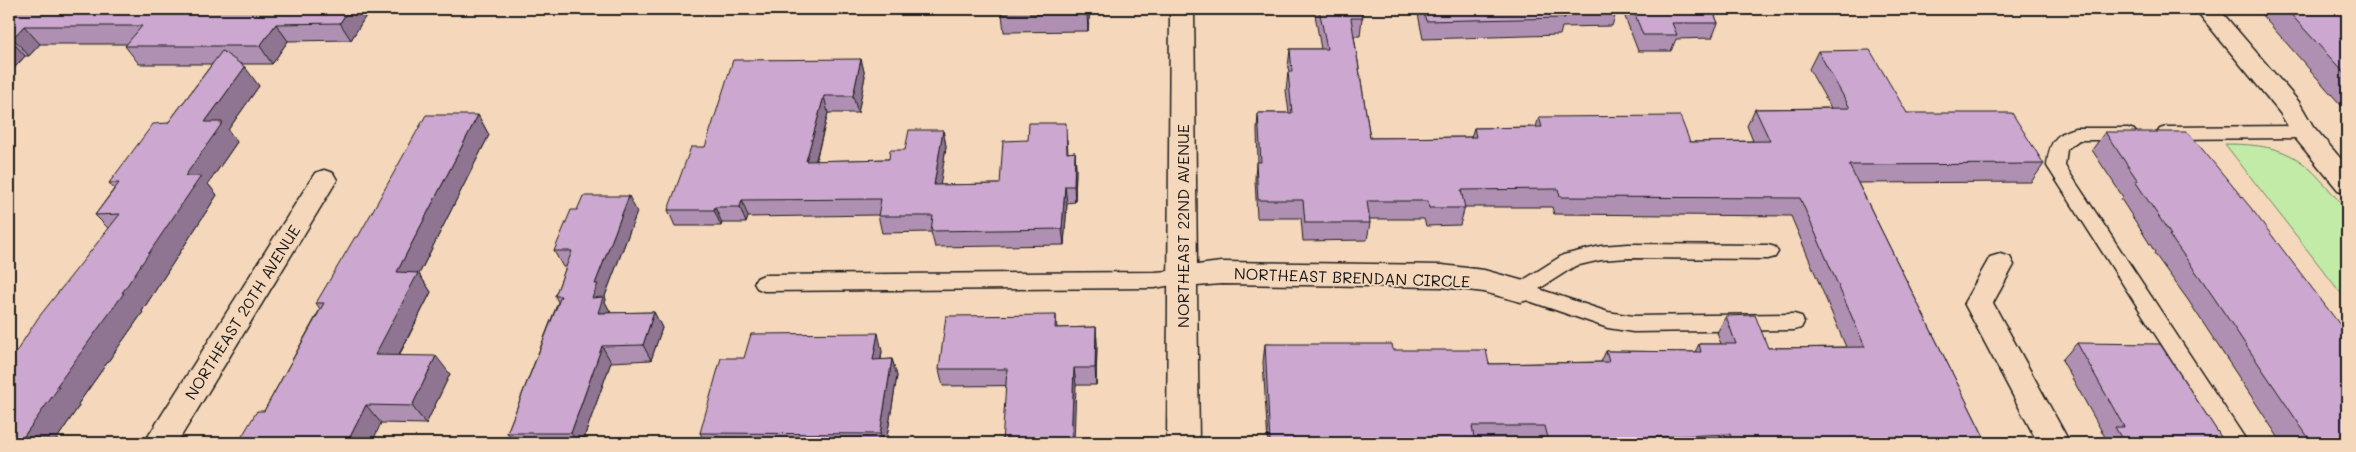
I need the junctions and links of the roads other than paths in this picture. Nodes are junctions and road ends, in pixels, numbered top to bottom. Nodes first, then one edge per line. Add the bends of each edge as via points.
1 (1182, 9) edge
2 (2206, 9) edge
3 (2304, 132) junction
4 (324, 180) dead end
5 (2347, 183) edge
6 (1768, 252) dead end
7 (2000, 265) dead end
8 (1182, 278) junction
9 (764, 283) dead end
10 (1521, 291) junction
11 (1794, 322) dead end
12 (160, 443) edge
13 (1183, 443) edge
14 (2054, 443) edge
15 (2237, 443) edge

1 - 8 street, NORTHEAST 22ND AVENUE
2 - 3 street via 2290,108
3 - 5 street
3 - 15 lane via 2075,134 2058,146 2056,166
4 - 12 street, NORTHEAST 20TH AVENUE
6 - 10 lane via 1601,254 1570,260
7 - 14 street via 1978,303
8 - 9 lane
8 - 10 street, NORTHEAST BRENDAN CIRCLE via 1221,273 1442,276 1484,281
8 - 13 street, NORTHEAST 22ND AVENUE
10 - 11 lane via 1608,320 1633,324

